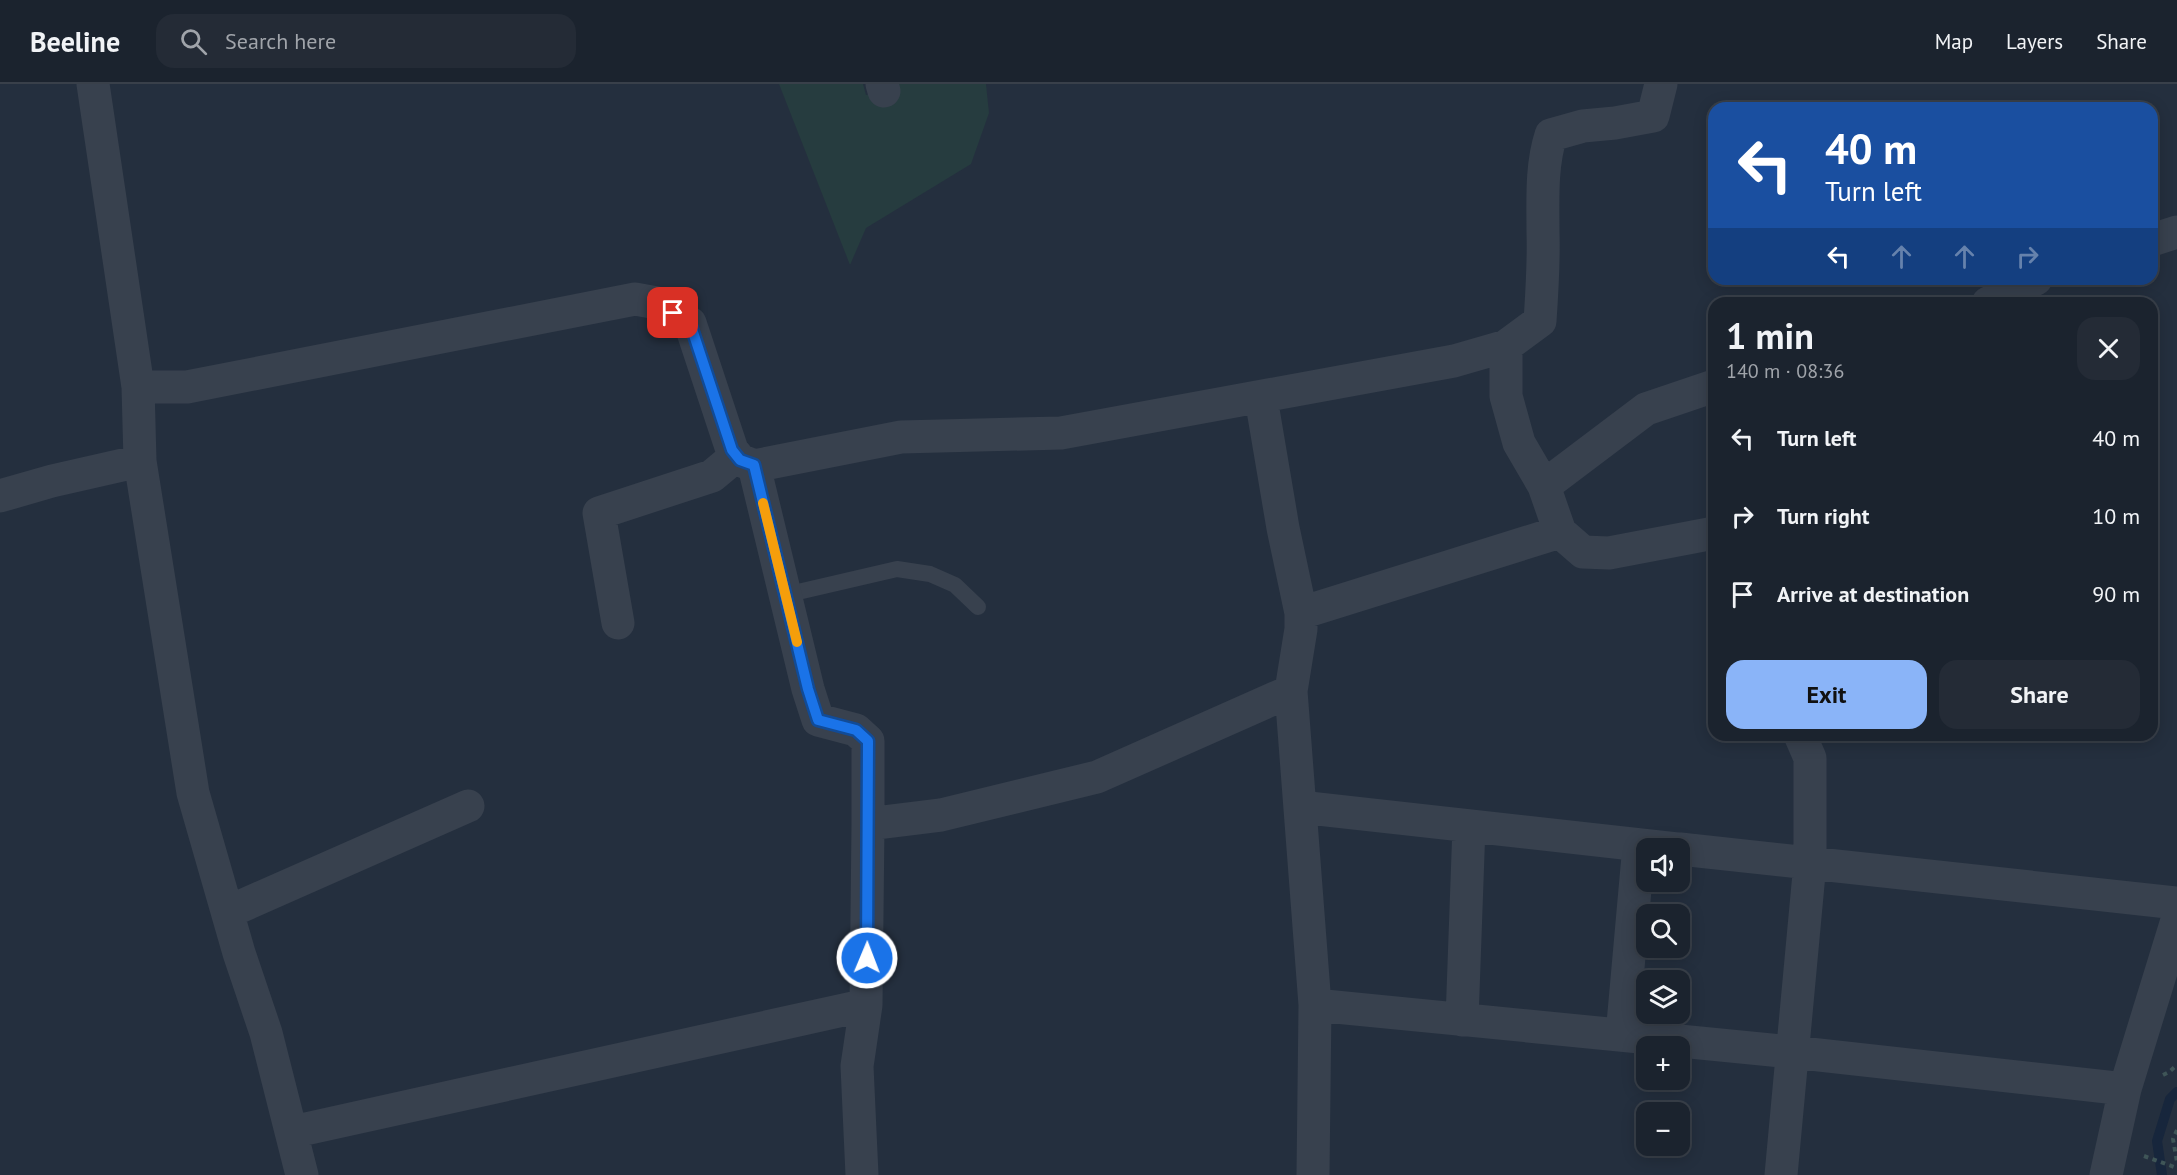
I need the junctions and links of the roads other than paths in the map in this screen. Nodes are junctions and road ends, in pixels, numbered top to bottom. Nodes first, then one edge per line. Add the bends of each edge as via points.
1 (93, 84) edge
2 (1661, 84) edge
3 (2177, 232) edge
4 (2158, 238) edge
5 (2024, 285) edge
6 (2000, 297) edge
7 (1506, 346) junction
8 (138, 387) junction
9 (1708, 388) edge
10 (1261, 398) junction
11 (140, 461) junction
12 (745, 461) junction
13 (1544, 486) junction
14 (0, 496) edge
15 (1560, 532) junction
16 (1708, 534) edge
17 (785, 595) junction
18 (978, 607) dead end
19 (1301, 613) junction
20 (618, 623) dead end
21 (1291, 691) junction
22 (1803, 741) edge
23 (468, 806) dead end
24 (1300, 807) junction
25 (868, 824) junction
26 (1469, 826) junction
27 (1636, 845) edge
28 (1690, 850) edge
29 (1810, 863) junction
30 (1636, 879) edge
31 (2177, 903) edge
32 (228, 912) junction
33 (2177, 920) edge
34 (866, 1005) junction
35 (1315, 1005) junction
36 (1462, 1020) junction
37 (1622, 1035) junction
38 (1792, 1052) junction
39 (2125, 1089) junction
40 (292, 1132) junction
41 (302, 1175) edge
42 (862, 1175) edge
43 (1312, 1175) edge
44 (1781, 1175) edge
45 (2106, 1175) edge

1 - 8 street
2 - 7 street via 1653,116 1551,135 1546,148 1543,191 1540,321
3 - 4 street
5 - 6 street
7 - 10 street via 1454,361
7 - 13 street via 1506,396 1519,442
8 - 11 street
8 - 12 street via 187,387 635,299 657,303 690,323 732,450
9 - 13 street via 1646,409
10 - 12 street via 1061,434 901,437
10 - 19 street
11 - 14 street
11 - 32 street via 193,793
12 - 17 street
12 - 20 street via 712,476 599,513
13 - 15 street
15 - 16 street via 1583,552 1609,553
15 - 19 street
17 - 18 lane via 897,569 930,574 955,585
17 - 25 street via 818,720 856,730 868,741
19 - 21 street
21 - 24 street
21 - 25 street via 1097,777 941,815
22 - 29 street via 1810,758
23 - 32 street
24 - 26 street
24 - 35 street
25 - 34 street
26 - 27 street
26 - 36 street
28 - 29 street
29 - 31 street
29 - 38 street
30 - 37 street
32 - 40 street
33 - 39 street
34 - 40 street
34 - 42 street via 857,1066
35 - 36 street
35 - 43 street
36 - 37 street
37 - 38 street
38 - 39 street
38 - 44 street
39 - 45 street
40 - 41 street

